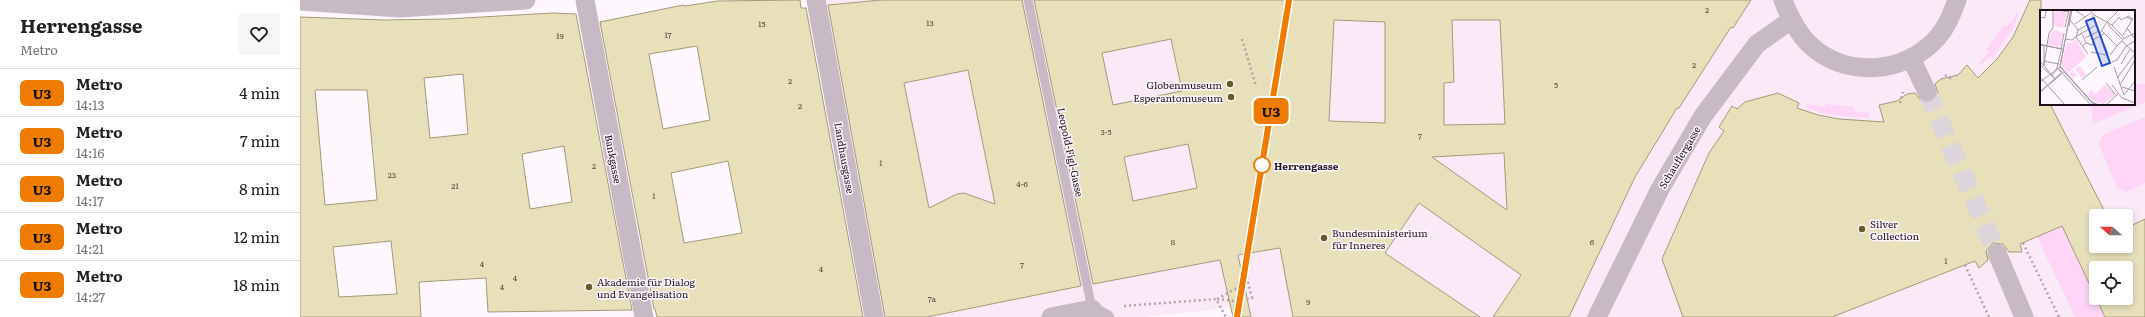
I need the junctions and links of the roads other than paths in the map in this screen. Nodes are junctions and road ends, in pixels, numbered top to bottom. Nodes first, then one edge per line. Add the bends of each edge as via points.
1 (526, 0) edge
2 (585, 0) edge
3 (816, 0) edge
4 (1028, 0) edge
5 (1784, 0) edge
6 (1957, 0) edge
7 (300, 1) edge
8 (1791, 20) junction
9 (1911, 58) junction
10 (1927, 92) tunnel mouth
11 (1997, 252) tunnel mouth
12 (1100, 313) edge
13 (644, 317) edge
14 (874, 317) edge
15 (1051, 317) edge
16 (1597, 317) edge
17 (2024, 317) edge

1 - 7 street via 399,8
2 - 13 street, Bankgasse
3 - 14 street, Landhausgasse
4 - 12 lane, Leopold-Figl-Gasse
5 - 8 street
6 - 9 street via 1949,21 1938,37
8 - 9 street via 1809,44 1845,65 1866,68 1889,66
8 - 16 street, Schauflergasse via 1757,44 1703,116 1660,189
9 - 10 street
11 - 17 street
12 - 15 street

